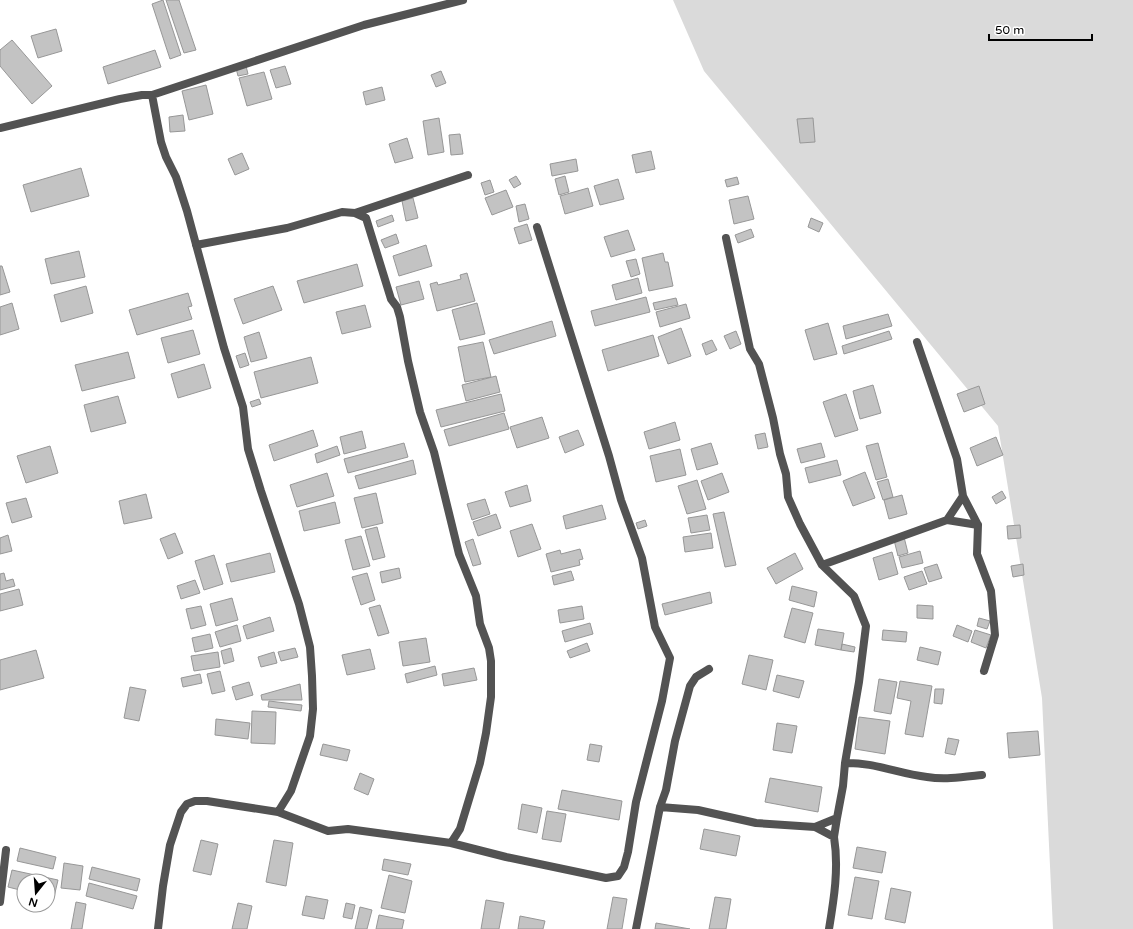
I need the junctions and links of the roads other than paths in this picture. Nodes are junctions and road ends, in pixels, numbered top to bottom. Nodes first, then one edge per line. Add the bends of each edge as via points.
1 (463, 0) edge
2 (152, 95) junction
3 (0, 128) edge
4 (468, 174) dead end
5 (356, 213) junction
6 (537, 227) dead end
7 (726, 238) dead end
8 (196, 244) junction
9 (917, 342) dead end
10 (963, 496) junction
11 (947, 520) junction
12 (978, 525) junction
13 (822, 564) junction
14 (709, 669) dead end
15 (984, 671) dead end
16 (845, 763) junction
17 (982, 775) dead end
18 (660, 807) junction
19 (278, 812) junction
20 (837, 818) junction
21 (815, 827) junction
22 (834, 837) junction
23 (451, 843) junction
24 (6, 850) dead end
25 (0, 902) edge
26 (158, 929) edge
27 (636, 929) edge
28 (829, 929) edge

1 - 2 street via 364,25
2 - 3 street via 120,98
2 - 8 street via 161,142 176,176
4 - 5 street
5 - 8 street via 342,212 287,228
5 - 23 street via 366,218 391,299 397,307 420,412 434,452 460,554 476,596 480,624 491,661 491,697 480,763 460,829
6 - 23 street via 621,500 642,558 655,627 670,658 662,702 636,802 628,852 624,867 618,876 606,878 506,858
7 - 13 street via 750,349 759,364 774,418 786,474 788,497
8 - 19 street via 243,407 248,449 299,604 310,647 313,709 310,736 291,791
9 - 10 street via 957,459
10 - 11 street
10 - 12 street
11 - 12 street
11 - 13 street
12 - 15 street via 977,554 991,591 995,635
13 - 16 street via 854,596 866,626 860,682
14 - 18 street via 696,677 690,686
16 - 17 street via 857,762 926,777
16 - 20 street
18 - 21 street via 698,810 756,822
18 - 27 street
19 - 23 street via 328,831 348,829
19 - 26 street via 207,801 187,804 181,812 170,845 162,886
20 - 21 street
20 - 22 street
21 - 22 street
22 - 28 street via 835,892
24 - 25 street

